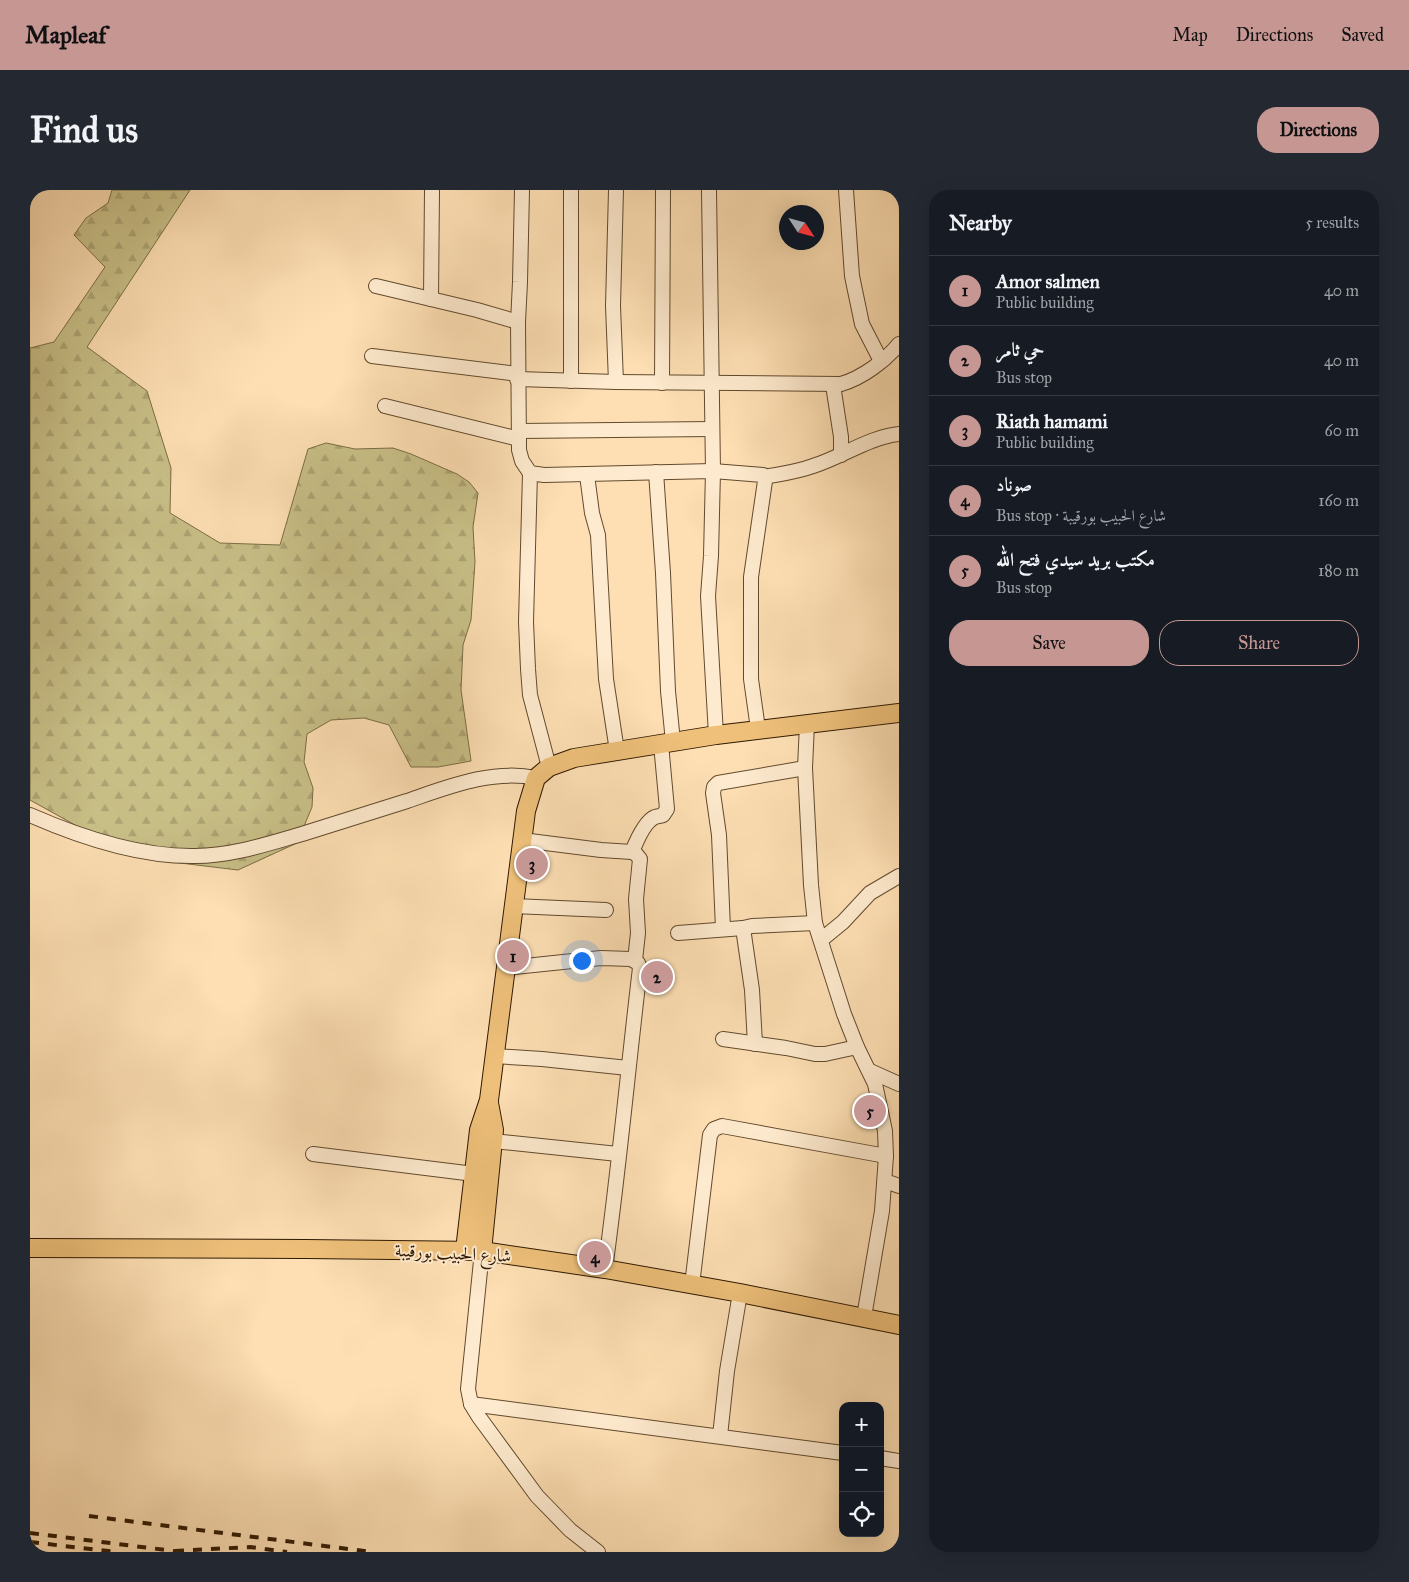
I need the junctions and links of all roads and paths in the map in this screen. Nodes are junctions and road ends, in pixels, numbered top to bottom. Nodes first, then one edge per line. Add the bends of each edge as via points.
1 (432, 190) edge
2 (522, 190) edge
3 (571, 190) edge
4 (616, 190) edge
5 (663, 190) edge
6 (709, 190) edge
7 (846, 190) edge
8 (376, 286) dead end
9 (431, 299) junction
10 (518, 322) junction
11 (899, 344) edge
12 (372, 356) dead end
13 (880, 361) junction
14 (518, 376) junction
15 (571, 381) junction
16 (616, 382) junction
17 (662, 383) junction
18 (711, 383) junction
19 (833, 385) junction
20 (385, 406) dead end
21 (712, 429) junction
22 (899, 434) edge
23 (519, 435) junction
24 (841, 455) junction
25 (712, 471) junction
26 (656, 472) junction
27 (530, 473) junction
28 (587, 475) junction
29 (764, 477) junction
30 (899, 713) edge
31 (807, 724) junction
32 (758, 730) junction
33 (716, 735) junction
34 (667, 743) junction
35 (617, 751) junction
36 (805, 768) junction
37 (542, 773) junction
38 (30, 815) edge
39 (522, 840) junction
40 (632, 852) junction
41 (899, 876) edge
42 (513, 906) junction
43 (606, 910) dead end
44 (815, 923) junction
45 (743, 928) junction
46 (723, 930) junction
47 (678, 933) dead end
48 (820, 940) junction
49 (635, 960) junction
50 (505, 968) junction
51 (722, 1039) dead end
52 (755, 1044) junction
53 (857, 1047) junction
54 (494, 1056) junction
55 (628, 1068) junction
56 (870, 1071) junction
57 (899, 1084) edge
58 (488, 1100) junction
59 (493, 1141) junction
60 (313, 1154) dead end
61 (618, 1154) junction
62 (886, 1156) junction
63 (474, 1174) junction
64 (884, 1181) junction
65 (899, 1186) edge
66 (30, 1248) edge
67 (474, 1250) junction
68 (605, 1269) junction
69 (692, 1285) junction
70 (740, 1293) junction
71 (864, 1317) junction
72 (899, 1325) edge
73 (472, 1404) junction
74 (720, 1436) junction
75 (839, 1452) edge
76 (884, 1458) edge
77 (899, 1460) edge
78 (598, 1552) edge

1 - 9 street
2 - 10 street
3 - 15 street
4 - 16 street via 613,306
5 - 17 street
6 - 18 street
7 - 13 street via 852,276 862,324
8 - 9 street
9 - 10 street
10 - 14 street
11 - 13 street
12 - 14 street
13 - 19 street via 850,382
14 - 15 street
14 - 23 street
15 - 16 street
16 - 17 street
17 - 18 street
18 - 19 street
18 - 21 street
19 - 24 street
20 - 23 street
21 - 23 street
21 - 25 street
22 - 24 street via 877,439
23 - 27 street via 522,461
24 - 29 street via 812,467
25 - 26 street
25 - 29 street via 762,474
25 - 33 street via 708,596
26 - 28 street
26 - 34 street via 664,592
27 - 28 street
27 - 37 street via 526,622 530,695
28 - 35 street via 598,535 606,679
29 - 32 street via 750,577 751,679
30 - 31 main road
31 - 32 main road
31 - 36 street
32 - 33 main road
33 - 34 main road
34 - 35 main road
34 - 40 street via 667,809 645,828
35 - 37 main road via 574,758
36 - 44 street
36 - 46 street via 718,783 714,787
37 - 38 street via 466,782 246,850 202,856 157,854 96,841
37 - 39 main road via 526,811
39 - 40 street
39 - 42 main road
40 - 49 street via 640,859
41 - 48 street via 870,893 843,922
42 - 43 street
42 - 50 main road
44 - 45 street
44 - 48 street
45 - 46 street
45 - 52 street via 752,990
46 - 47 street
48 - 53 street
49 - 50 street via 601,958
49 - 55 street via 640,968
50 - 54 main road
51 - 52 street
52 - 53 street via 814,1054
53 - 56 street
54 - 55 street
54 - 58 main road
55 - 61 street
56 - 57 street
56 - 62 street via 878,1093
58 - 59 main road
58 - 63 main road via 479,1130
59 - 61 street
59 - 67 main road
60 - 63 street
61 - 68 street
62 - 64 street
62 - 69 street via 722,1126 714,1128 710,1135
63 - 67 main road
64 - 65 street
64 - 71 street
66 - 67 main road, شارع الحبيب بورقيبة
67 - 68 main road, شارع الحبيب بورقيبة
67 - 73 street via 468,1389
68 - 69 main road, شارع الحبيب بورقيبة
69 - 70 main road, شارع الحبيب بورقيبة
70 - 71 main road, شارع الحبيب بورقيبة
70 - 74 street
71 - 72 main road, شارع الحبيب بورقيبة
73 - 74 street
73 - 78 street via 497,1444 537,1496 570,1530
74 - 75 street
76 - 77 street

